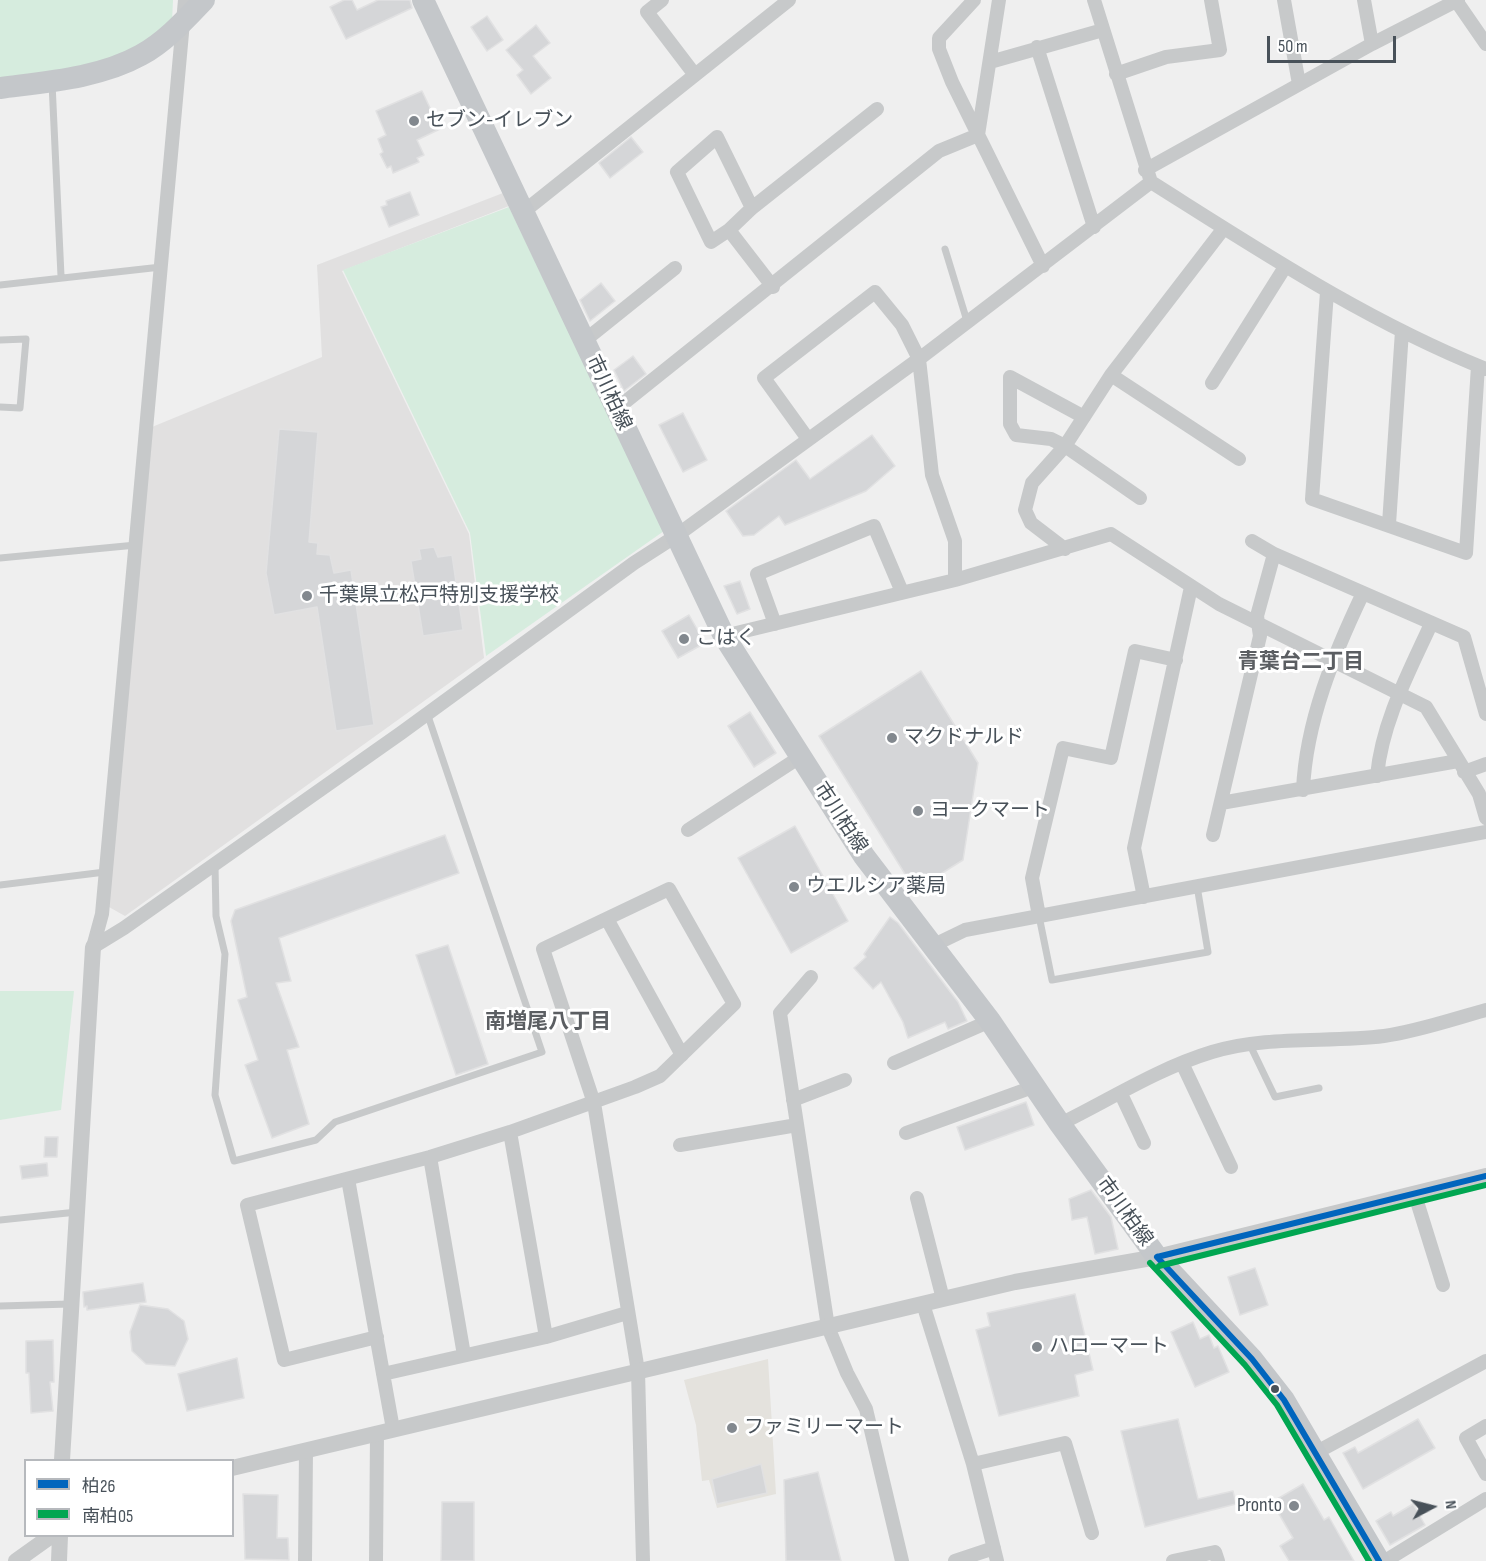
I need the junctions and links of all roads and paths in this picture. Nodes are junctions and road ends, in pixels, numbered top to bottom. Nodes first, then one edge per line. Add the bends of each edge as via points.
1 (185, 0) edge
2 (204, 0) edge
3 (423, 0) edge
4 (662, 0) edge
5 (789, 0) edge
6 (974, 0) edge
7 (999, 0) edge
8 (1094, 0) edge
9 (1211, 0) edge
10 (1284, 0) edge
11 (1364, 0) edge
12 (1457, 1) edge
13 (1467, 18) junction
14 (184, 22) junction
15 (1486, 23) edge
16 (1103, 30) junction
17 (1372, 44) junction
18 (1486, 44) edge
19 (1037, 48) junction
20 (990, 62) junction
21 (1116, 74) junction
22 (695, 75) junction
23 (51, 81) junction
24 (1299, 84) junction
25 (0, 88) edge
26 (877, 109) dead end
27 (978, 135) junction
28 (1148, 176) junction
29 (752, 208) junction
30 (522, 213) junction
31 (1094, 227) junction
32 (1224, 228) junction
33 (729, 230) junction
34 (945, 249) dead end
35 (1043, 266) junction
36 (161, 267) junction
37 (1285, 267) junction
38 (675, 268) dead end
39 (61, 276) junction
40 (0, 285) edge
41 (773, 286) junction
42 (1327, 292) junction
43 (967, 321) junction
44 (1402, 331) junction
45 (0, 340) edge
46 (584, 341) junction
47 (919, 359) junction
48 (1482, 367) edge
49 (1111, 375) junction
50 (1212, 383) dead end
51 (0, 406) edge
52 (615, 410) junction
53 (1084, 417) junction
54 (808, 439) junction
55 (1065, 446) junction
56 (1239, 459) dead end
57 (1140, 498) dead end
58 (1389, 524) junction
59 (676, 536) junction
60 (1252, 541) dead end
61 (136, 545) junction
62 (1065, 549) junction
63 (1274, 554) junction
64 (0, 558) edge
65 (955, 580) junction
66 (1191, 587) junction
67 (902, 592) junction
68 (1363, 593) junction
69 (775, 624) junction
70 (1431, 624) junction
71 (1259, 625) junction
72 (724, 636) junction
73 (1332, 659) junction
74 (1176, 660) junction
75 (1399, 692) junction
76 (428, 713) junction
77 (1486, 714) edge
78 (800, 757) junction
79 (1486, 764) edge
80 (1461, 766) junction
81 (1377, 776) junction
82 (1303, 790) junction
83 (1221, 803) junction
84 (1486, 818) edge
85 (688, 830) dead end
86 (1486, 832) edge
87 (1213, 835) dead end
88 (215, 865) junction
89 (105, 872) junction
90 (0, 885) edge
91 (1197, 886) junction
92 (1144, 897) junction
93 (1039, 916) junction
94 (607, 919) junction
95 (934, 945) junction
96 (93, 947) junction
97 (811, 977) dead end
98 (1486, 1010) edge
99 (990, 1021) junction
100 (1250, 1045) junction
101 (682, 1055) junction
102 (894, 1063) dead end
103 (1182, 1063) junction
104 (845, 1080) dead end
105 (1033, 1087) junction
106 (1319, 1088) dead end
107 (1120, 1094) junction
108 (793, 1101) junction
109 (594, 1103) junction
110 (1060, 1124) junction
111 (797, 1125) junction
112 (510, 1132) junction
113 (906, 1133) dead end
114 (1144, 1143) dead end
115 (680, 1145) dead end
116 (430, 1157) junction
117 (1231, 1167) dead end
118 (1486, 1176) edge
119 (348, 1179) junction
120 (1414, 1195) junction
121 (917, 1198) dead end
122 (76, 1212) junction
123 (0, 1220) edge
124 (1157, 1257) junction
125 (1443, 1285) dead end
126 (943, 1299) junction
127 (70, 1304) junction
128 (923, 1304) junction
129 (0, 1306) edge
130 (627, 1313) junction
131 (828, 1327) junction
132 (546, 1336) junction
133 (377, 1337) junction
134 (464, 1355) junction
135 (1486, 1361) edge
136 (638, 1371) junction
137 (383, 1374) junction
138 (1486, 1426) edge
139 (385, 1431) junction
140 (306, 1450) junction
141 (1315, 1453) junction
142 (62, 1459) edge
143 (973, 1464) junction
144 (234, 1468) edge
145 (1486, 1474) edge
146 (1486, 1499) edge
147 (1092, 1533) dead end
148 (50, 1537) edge
149 (60, 1537) edge
150 (995, 1555) edge
151 (16, 1561) edge
152 (59, 1561) edge
153 (305, 1561) edge
154 (376, 1561) edge
155 (643, 1561) edge
156 (902, 1561) edge
157 (955, 1561) edge
158 (1173, 1561) edge
159 (1218, 1561) edge
160 (1379, 1561) edge
161 (1385, 1561) edge

1 - 14 street
2 - 14 main road
3 - 30 main road, 市川柏線
4 - 22 street via 647,12
5 - 22 street
6 - 27 street via 939,38 939,49
7 - 20 street
8 - 16 street
9 - 21 street via 1220,50 1166,57
10 - 24 street
11 - 17 street
12 - 13 street
12 - 17 street
13 - 15 street
13 - 18 street
14 - 23 main road via 140,56
14 - 36 street
16 - 19 street
16 - 21 street
17 - 24 street
19 - 20 street
19 - 31 street
20 - 27 street
21 - 28 street
22 - 30 street
23 - 25 main road
23 - 39 lane
24 - 28 street
26 - 29 street
27 - 35 street
27 - 41 street via 939,151
28 - 31 street
28 - 32 street
29 - 33 street
29 - 33 street via 717,137 677,172 711,242
30 - 46 main road, 市川柏線
31 - 35 street
32 - 37 street
32 - 49 street
33 - 41 street
34 - 43 lane
35 - 43 street
36 - 39 lane
36 - 61 street
37 - 42 street
37 - 50 street
38 - 46 street
39 - 40 lane
41 - 52 street
42 - 44 street
42 - 58 street via 1312,499
43 - 47 street
44 - 48 street
44 - 58 street
45 - 51 lane via 26,339 20,408
46 - 52 main road, 市川柏線
47 - 54 street
47 - 54 street via 902,325 875,292 764,378
47 - 65 street via 932,475 955,541
48 - 58 street via 1466,553
49 - 53 street
49 - 56 street
52 - 59 main road, 市川柏線
53 - 55 street
53 - 55 street via 1010,377 1010,424 1016,435 1051,439
54 - 59 street
55 - 57 street
55 - 62 street via 1032,483 1025,510 1031,523
59 - 72 main road, 市川柏線
59 - 76 street
60 - 63 street
61 - 64 lane
61 - 89 street
62 - 65 street
62 - 66 street via 1112,534
63 - 68 street
63 - 71 street via 1257,616
65 - 67 street
66 - 71 street
66 - 74 street
67 - 69 street
67 - 69 street via 874,526 757,574
68 - 70 street
68 - 73 street
69 - 72 street
70 - 75 street
70 - 77 street via 1464,637
71 - 73 street
71 - 83 street via 1260,636
72 - 78 main road, 市川柏線
73 - 75 street
73 - 82 street via 1304,766
74 - 92 street via 1134,848
74 - 93 street via 1134,651 1111,758 1062,748 1032,878
75 - 80 street via 1426,707
75 - 81 street
76 - 88 street
76 - 88 lane via 542,1052 335,1122 315,1140 234,1161 215,1095 225,954 216,916
78 - 85 street
78 - 95 main road, 市川柏線 via 864,856
79 - 80 street
80 - 81 street
80 - 84 street via 1479,794
81 - 82 street
82 - 83 street
83 - 87 street
86 - 91 street
88 - 96 street
89 - 90 lane
89 - 96 street via 102,914
91 - 92 street
91 - 93 lane via 1208,952 1052,980
92 - 93 street
93 - 95 street via 965,930
94 - 101 street
94 - 101 street via 669,889 734,1004
94 - 109 street via 543,949
95 - 99 main road, 市川柏線
96 - 122 street
97 - 108 street via 780,1013
98 - 100 street via 1385,1036
99 - 102 street
99 - 105 main road, 市川柏線
100 - 103 street via 1213,1051
100 - 106 lane via 1275,1097
101 - 109 street via 660,1076
103 - 107 street
103 - 117 street
104 - 108 street
105 - 110 main road, 市川柏線
105 - 113 street
107 - 110 street
107 - 114 street
108 - 111 street
109 - 112 street
109 - 130 street
110 - 124 main road, 市川柏線
111 - 115 street
111 - 131 street
112 - 116 street
112 - 132 street
116 - 119 street
116 - 134 street
118 - 120 street
119 - 133 street
119 - 133 street via 247,1205 284,1360
120 - 124 street
120 - 125 street
121 - 126 street
122 - 123 lane
122 - 127 street
124 - 126 street
124 - 141 main road, 市川柏線 via 1252,1359 1284,1401
126 - 128 street
127 - 129 lane
127 - 142 street
128 - 131 street
128 - 143 street
130 - 132 street
130 - 136 street
131 - 136 street
131 - 156 street via 866,1408
132 - 134 street
133 - 137 street
134 - 137 street
135 - 141 street
136 - 139 street
136 - 155 street
137 - 139 street
138 - 145 street via 1466,1438
139 - 140 street
139 - 154 street
140 - 144 street
140 - 153 street
141 - 160 main road, 市川柏線
143 - 147 street via 1065,1443
143 - 150 street
146 - 161 street
148 - 151 street
149 - 152 street
150 - 157 street
158 - 159 street via 1215,1552

